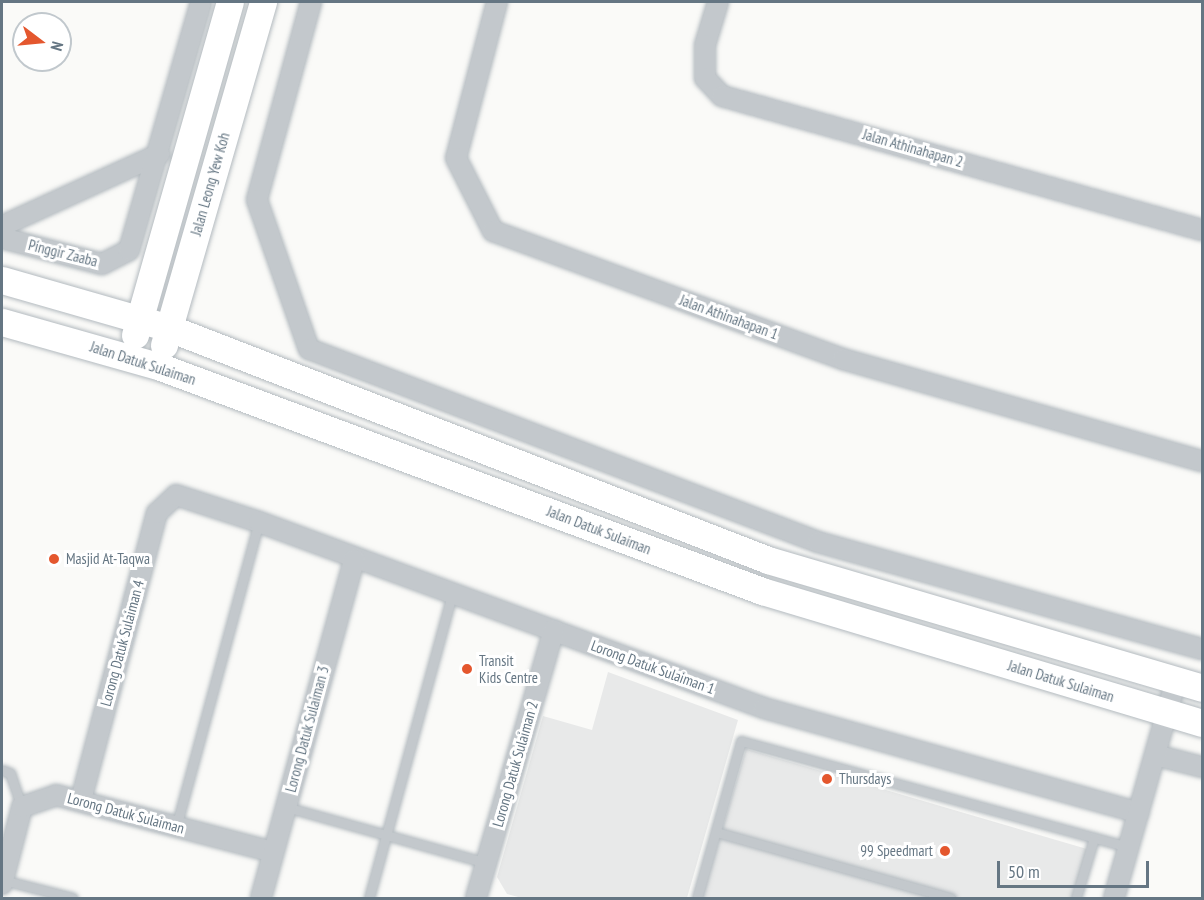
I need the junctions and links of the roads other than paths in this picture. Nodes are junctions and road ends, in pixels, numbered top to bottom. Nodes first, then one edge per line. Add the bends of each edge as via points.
1 (201, 2) edge
2 (230, 2) edge
3 (263, 2) edge
4 (311, 2) edge
5 (497, 2) edge
6 (718, 2) edge
7 (159, 154) junction
8 (2, 226) edge
9 (1203, 230) edge
10 (2, 238) edge
11 (2, 280) edge
12 (140, 319) junction
13 (2, 322) edge
14 (169, 328) junction
15 (128, 356) junction
16 (158, 366) junction
17 (1203, 461) edge
18 (667, 488) junction
19 (176, 495) joint
20 (657, 519) junction
21 (259, 522) junction
22 (354, 560) junction
23 (452, 594) junction
24 (554, 630) junction
25 (1203, 649) edge
26 (1176, 681) junction
27 (1203, 688) edge
28 (1167, 713) junction
29 (1203, 723) edge
30 (1155, 755) junction
31 (1203, 767) edge
32 (2, 770) edge
33 (81, 800) junction
34 (22, 807) junction
35 (286, 807) junction
36 (1139, 813) junction
37 (176, 827) junction
38 (716, 832) junction
39 (386, 837) junction
40 (1094, 838) junction
41 (1129, 847) junction
42 (273, 852) junction
43 (486, 863) junction
44 (2, 882) edge
45 (73, 898) edge
46 (261, 898) edge
47 (369, 898) edge
48 (476, 898) edge
49 (696, 898) edge
50 (951, 898) edge
51 (1076, 898) edge
52 (1114, 898) edge

1 - 7 street, Pinggir Zaaba
2 - 12 main road, Jalan Leong Yew Koh
3 - 14 main road, Jalan Leong Yew Koh
4 - 18 street via 256,200 309,349
5 - 17 street, Jalan Athinahapan 1 via 456,158 493,231 843,359
6 - 9 street, Jalan Athinahapan 2 via 705,45 705,78 722,96
7 - 8 street, Pinggir Zaaba
7 - 10 street, Pinggir Zaaba via 129,250 111,260 102,264
11 - 12 main road, Jalan Datuk Sulaiman
12 - 14 main road, Jalan Datuk Sulaiman
12 - 15 main road, Jalan Leong Yew Koh
13 - 15 main road, Jalan Datuk Sulaiman
14 - 16 main road, Jalan Leong Yew Koh
14 - 20 main road, Jalan Datuk Sulaiman
15 - 16 main road, Jalan Datuk Sulaiman
16 - 28 main road, Jalan Datuk Sulaiman via 762,591
18 - 20 street, Jalan Datuk Sulaiman
18 - 25 street via 818,542
19 - 21 street, Lorong Datuk Sulaiman 1
19 - 33 street, Lorong Datuk Sulaiman 4 via 157,513
20 - 26 main road, Jalan Datuk Sulaiman via 768,560
21 - 22 street, Lorong Datuk Sulaiman 1
21 - 37 lane
22 - 23 street, Lorong Datuk Sulaiman 1
22 - 35 street, Lorong Datuk Sulaiman 3
23 - 24 street, Lorong Datuk Sulaiman 1
23 - 39 lane
24 - 36 street, Lorong Datuk Sulaiman 1 via 764,708
24 - 43 street, Lorong Datuk Sulaiman 2
26 - 27 main road, Jalan Datuk Sulaiman
26 - 28 street
28 - 29 main road, Jalan Datuk Sulaiman
28 - 30 street
30 - 31 street
30 - 36 street
32 - 34 lane via 10,773
33 - 34 street, Lorong Datuk Sulaiman via 56,795
33 - 37 street, Lorong Datuk Sulaiman
34 - 44 street
35 - 39 lane
35 - 42 street, Lorong Datuk Sulaiman 3
36 - 41 street
37 - 42 street, Lorong Datuk Sulaiman
38 - 40 lane via 741,741
38 - 49 lane
38 - 50 lane
39 - 43 lane
39 - 47 lane
40 - 41 lane
40 - 51 lane
41 - 52 street
42 - 46 street, Lorong Datuk Sulaiman 3
43 - 48 street, Lorong Datuk Sulaiman 2
44 - 45 lane

